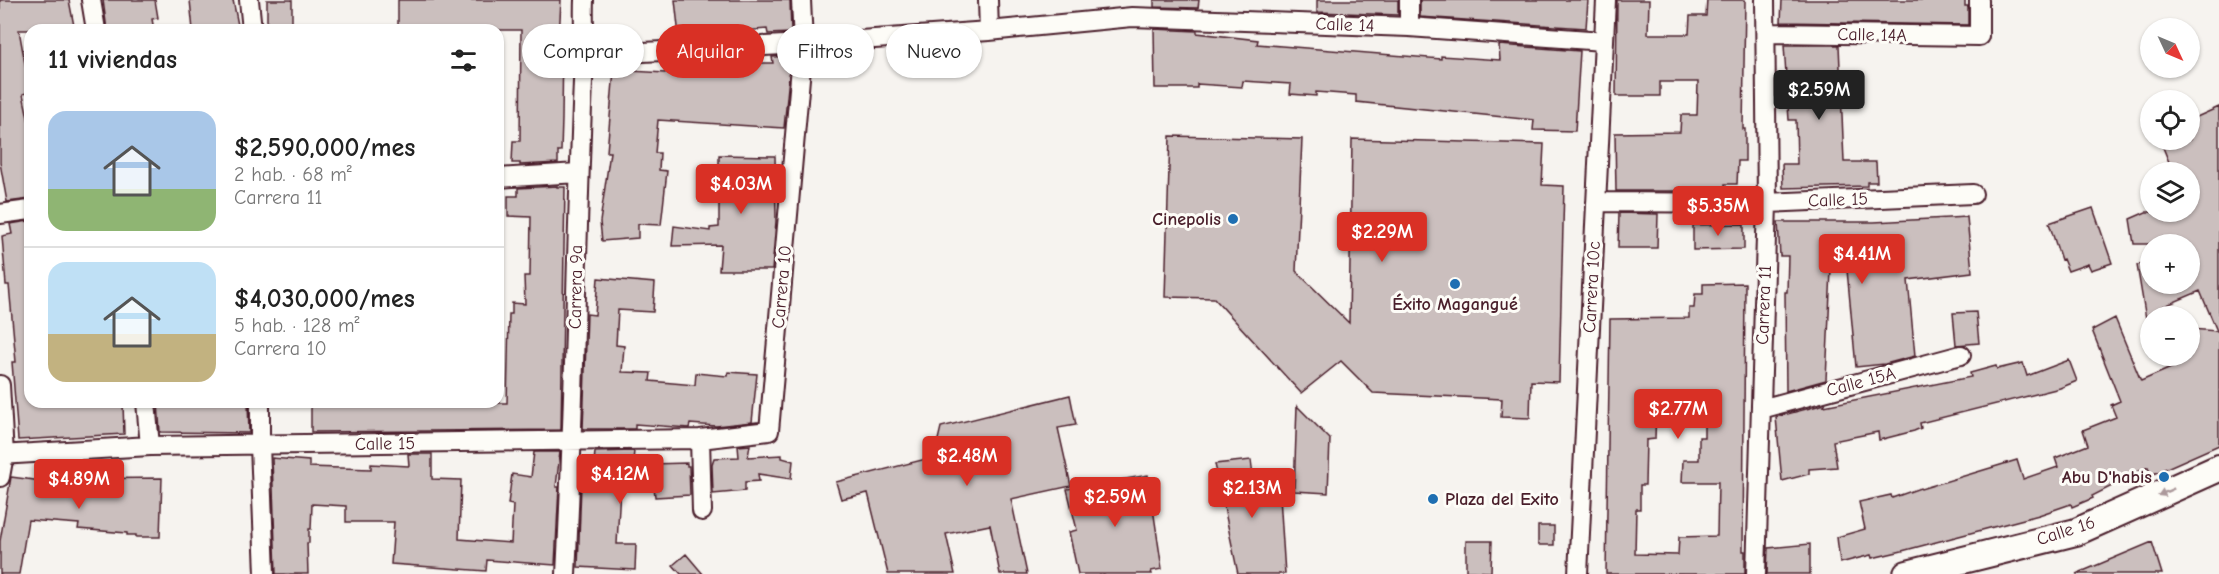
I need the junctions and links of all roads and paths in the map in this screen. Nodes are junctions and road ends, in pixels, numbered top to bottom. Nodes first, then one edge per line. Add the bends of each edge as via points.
1 (91, 0) edge
2 (249, 0) edge
3 (584, 0) edge
4 (801, 0) edge
5 (988, 0) edge
6 (1409, 0) edge
7 (1605, 0) edge
8 (1765, 0) edge
9 (1979, 0) edge
10 (1132, 9) edge
11 (95, 24) edge
12 (251, 24) edge
13 (584, 24) edge
14 (802, 24) edge
15 (1409, 27) junction
16 (990, 31) junction
17 (1766, 33) junction
18 (874, 39) edge
19 (1603, 41) junction
20 (777, 45) edge
21 (644, 53) edge
22 (583, 78) edge
23 (800, 78) edge
24 (578, 173) junction
25 (504, 178) edge
26 (1973, 194) dead end
27 (1596, 202) junction
28 (1767, 203) junction
29 (24, 211) edge
30 (0, 214) edge
31 (1961, 355) dead end
32 (0, 385) edge
33 (147, 408) edge
34 (260, 408) edge
35 (1761, 409) junction
36 (769, 431) joint
37 (700, 439) junction
38 (573, 442) junction
39 (260, 445) junction
40 (150, 446) junction
41 (2, 455) edge
42 (2219, 468) edge
43 (0, 477) edge
44 (702, 510) dead end
45 (265, 574) edge
46 (566, 574) edge
47 (1578, 574) edge
48 (1756, 574) edge
49 (1907, 574) edge

1 - 11 street
2 - 12 street
3 - 13 street, Carrera 9a
4 - 14 street, Carrera 10
5 - 16 street
6 - 15 street
7 - 19 street, Carrera 10c
8 - 17 street, Carrera 11
9 - 17 street, Calle 14A via 1979,36
10 - 15 street, Calle 14
10 - 16 street, Calle 14
15 - 19 street, Calle 14
16 - 18 street, Calle 14
17 - 28 street, Carrera 11
19 - 27 street, Carrera 10c
20 - 21 street, Calle 14
22 - 24 street, Carrera 9a
23 - 36 street, Carrera 10
24 - 25 street
24 - 38 street, Carrera 9a
26 - 28 street, Calle 15
27 - 28 street, Calle 15
27 - 47 street, Carrera 10c
28 - 35 street, Carrera 11
29 - 30 street
31 - 35 street, Calle 15A
32 - 41 street
33 - 40 street
34 - 39 street
35 - 48 street, Carrera 11
36 - 37 street, Calle 15
37 - 38 street, Calle 15
37 - 44 street
38 - 39 street, Calle 15
38 - 46 street, Carrera 9a
39 - 40 street, Calle 15
39 - 45 street
40 - 41 street, Calle 15
41 - 43 street
42 -> 49 main road, Calle 16 via 2076,532

